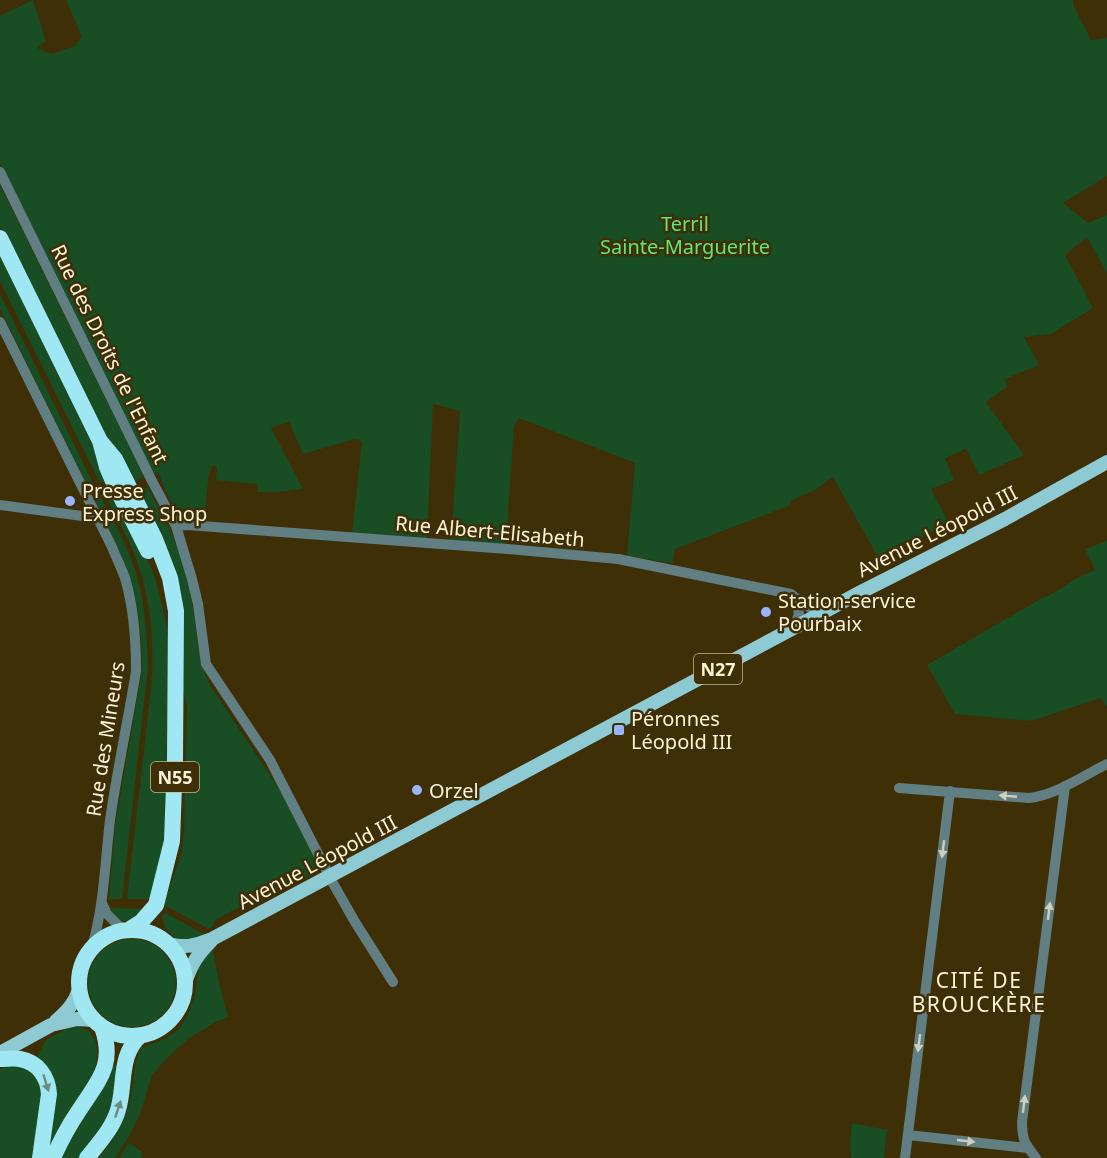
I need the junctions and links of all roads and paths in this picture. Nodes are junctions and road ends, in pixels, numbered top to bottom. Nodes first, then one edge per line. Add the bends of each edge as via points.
1 (0, 172) edge
2 (0, 238) edge
3 (0, 322) edge
4 (1107, 462) edge
5 (0, 505) edge
6 (97, 518) junction
7 (176, 526) junction
8 (796, 599) junction
9 (823, 613) junction
10 (794, 628) junction
11 (1107, 764) edge
12 (1065, 786) junction
13 (899, 788) dead end
14 (950, 791) junction
15 (330, 877) junction
16 (102, 902) junction
17 (156, 905) junction
18 (127, 930) junction
19 (212, 939) junction
20 (166, 942) junction
21 (92, 947) junction
22 (186, 980) junction
23 (393, 982) dead end
24 (79, 990) junction
25 (98, 1023) junction
26 (51, 1025) junction
27 (141, 1035) junction
28 (0, 1053) edge
29 (0, 1059) edge
30 (908, 1135) junction
31 (1027, 1148) junction
32 (40, 1158) edge
33 (52, 1158) edge
34 (87, 1158) edge
35 (905, 1158) edge
36 (1036, 1158) edge

1 - 7 street, Rue des Droits de l'Enfant
2 - 17 highway, N55 via 100,441 110,474 144,542 160,580 176,646 172,841
3 - 6 street, Rue des Mineurs
4 - 9 main road, Avenue Léopold III / N27
5 - 6 street
6 - 16 street, Rue des Mineurs via 124,578 136,651 136,671 110,820
7 - 8 street, Rue Albert-Elisabeth via 618,559 790,594
7 - 15 street, Rue des Droits de l'Enfant via 198,604 206,664 270,760
8 - 9 street, Rue Albert-Elisabeth
8 - 10 street via 799,614
9 - 10 main road, Avenue Léopold III / N27
10 - 15 main road, Avenue Léopold III / N27
11 - 12 street
12 -> 14 street via 1029,798
31 -> 12 street via 1022,1138 1022,1122
13 - 14 street
14 -> 30 street
15 - 19 main road, Avenue Léopold III / N27
15 - 23 street, Rue des Droits de l'Enfant
16 - 18 street via 107,914
16 - 21 street, Rue des Mineurs
17 - 18 highway via 141,922
17 - 20 highway, N55
18 - 20 highway, N27 via 145,931
18 - 21 highway via 106,936
19 - 20 main road, Avenue Léopold III / N27 via 183,947
19 - 22 main road, Avenue Léopold III / N27 via 197,955
20 - 22 highway via 180,958
21 - 24 highway via 81,967
22 - 27 highway, N27 via 184,996 169,1022
24 - 25 highway via 87,1011
24 - 26 main road via 69,1009
25 - 26 main road via 77,1018
25 - 27 highway via 114,1033
25 - 33 highway via 106,1038 105,1069
26 - 28 main road
34 -> 27 highway via 117,1113 126,1058
29 -> 32 highway via 22,1059 44,1073 50,1095
30 -> 31 street
30 - 35 street
31 - 36 street

